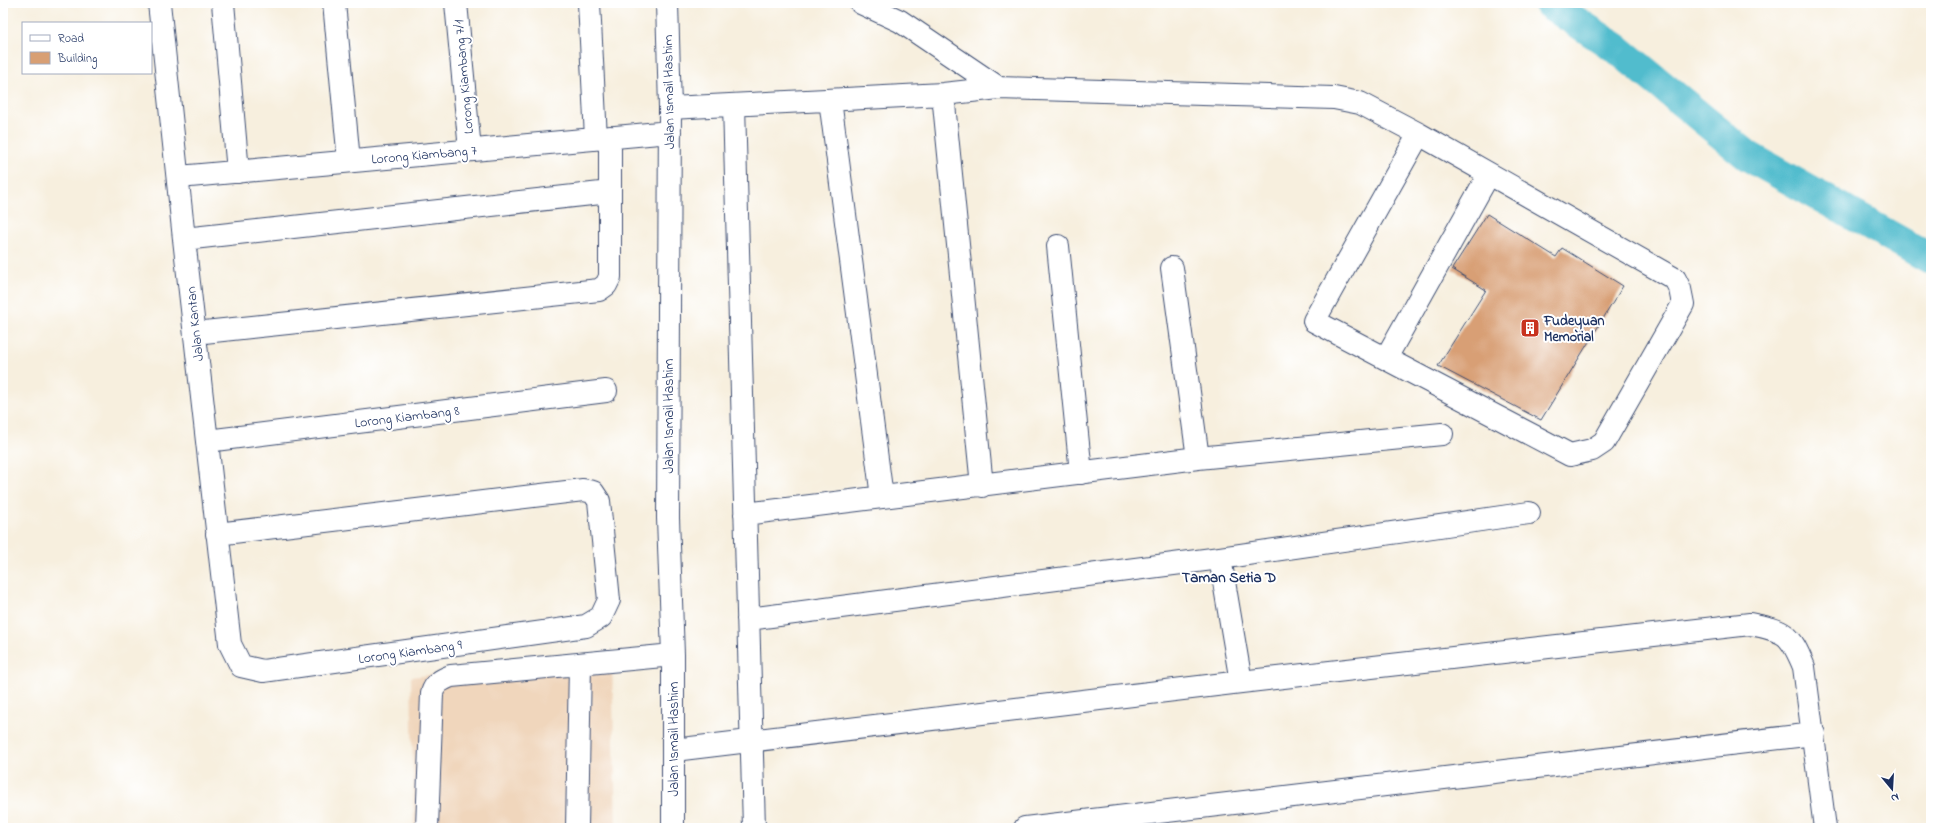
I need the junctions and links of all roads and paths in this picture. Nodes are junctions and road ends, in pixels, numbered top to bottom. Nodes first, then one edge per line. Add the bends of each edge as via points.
1 (159, 3) edge
2 (223, 3) edge
3 (334, 3) edge
4 (456, 3) edge
5 (589, 3) edge
6 (667, 3) edge
7 (861, 3) edge
8 (999, 88) junction
9 (943, 94) junction
10 (830, 100) junction
11 (734, 105) junction
12 (670, 108) junction
13 (670, 132) junction
14 (1419, 134) junction
15 (603, 138) junction
16 (470, 150) junction
17 (349, 161) junction
18 (238, 172) junction
19 (1489, 174) junction
20 (179, 176) junction
21 (610, 192) junction
22 (184, 239) junction
23 (1058, 246) dead end
24 (1172, 268) dead end
25 (195, 333) junction
26 (1386, 358) junction
27 (606, 391) dead end
28 (1442, 434) dead end
29 (207, 441) junction
30 (1198, 458) junction
31 (1081, 473) junction
32 (982, 486) junction
33 (882, 497) junction
34 (1529, 513) dead end
35 (745, 514) junction
36 (217, 534) junction
37 (1220, 558) junction
38 (748, 619) junction
39 (230, 644) joint
40 (673, 655) junction
41 (580, 664) junction
42 (1241, 682) junction
43 (1814, 734) junction
44 (752, 741) junction
45 (674, 750) junction
46 (1138, 822) edge
47 (427, 828) edge
48 (577, 828) edge
49 (673, 828) edge
50 (754, 828) edge
51 (1025, 828) edge
52 (1825, 828) edge

1 - 20 street, Jalan Kantan
2 - 18 street
3 - 17 street
4 - 16 street, Lorong Kiambang 7/1
5 - 15 street
6 - 12 street, Jalan Ismail Hashim
7 - 8 street via 900,22
8 - 9 street
8 - 14 street via 1334,98 1360,103
9 - 10 street
9 - 32 street
10 - 11 street
10 - 33 street
11 - 12 street
11 - 35 street
12 - 13 street, Jalan Ismail Hashim
13 - 15 street, Lorong Kiambang 7
13 - 40 street, Jalan Ismail Hashim via 668,518
14 - 19 street
14 - 26 street via 1314,321
15 - 16 street, Lorong Kiambang 7
15 - 21 street
16 - 17 street, Lorong Kiambang 7
17 - 18 street, Lorong Kiambang 7
18 - 20 street, Lorong Kiambang 7
19 - 26 street
19 - 26 street via 1675,279 1683,304 1604,442 1592,450 1570,455
20 - 22 street, Jalan Kantan
21 - 22 street
21 - 25 street via 610,278 599,290
22 - 25 street, Jalan Kantan
23 - 31 street
24 - 30 street
25 - 29 street, Jalan Kantan
27 - 29 street, Lorong Kiambang 8
28 - 30 street
29 - 36 street, Jalan Kantan
30 - 31 street
31 - 32 street
32 - 33 street
33 - 35 street
34 - 37 street
35 - 38 street
36 - 39 street, Jalan Kantan
36 - 39 street, Lorong Kiambang 9 via 583,490 593,492 599,501 609,600 601,617 586,626 263,671 241,666
37 - 38 street
37 - 42 street
38 - 44 street
40 - 41 street
40 - 45 street, Jalan Ismail Hashim
41 - 47 street via 451,676 434,686
41 - 48 street
42 - 43 street via 1750,624 1778,630 1794,644 1804,667
42 - 44 street
43 - 46 street
43 - 52 street
44 - 45 street
44 - 50 street
45 - 49 street, Jalan Ismail Hashim
46 - 51 street

